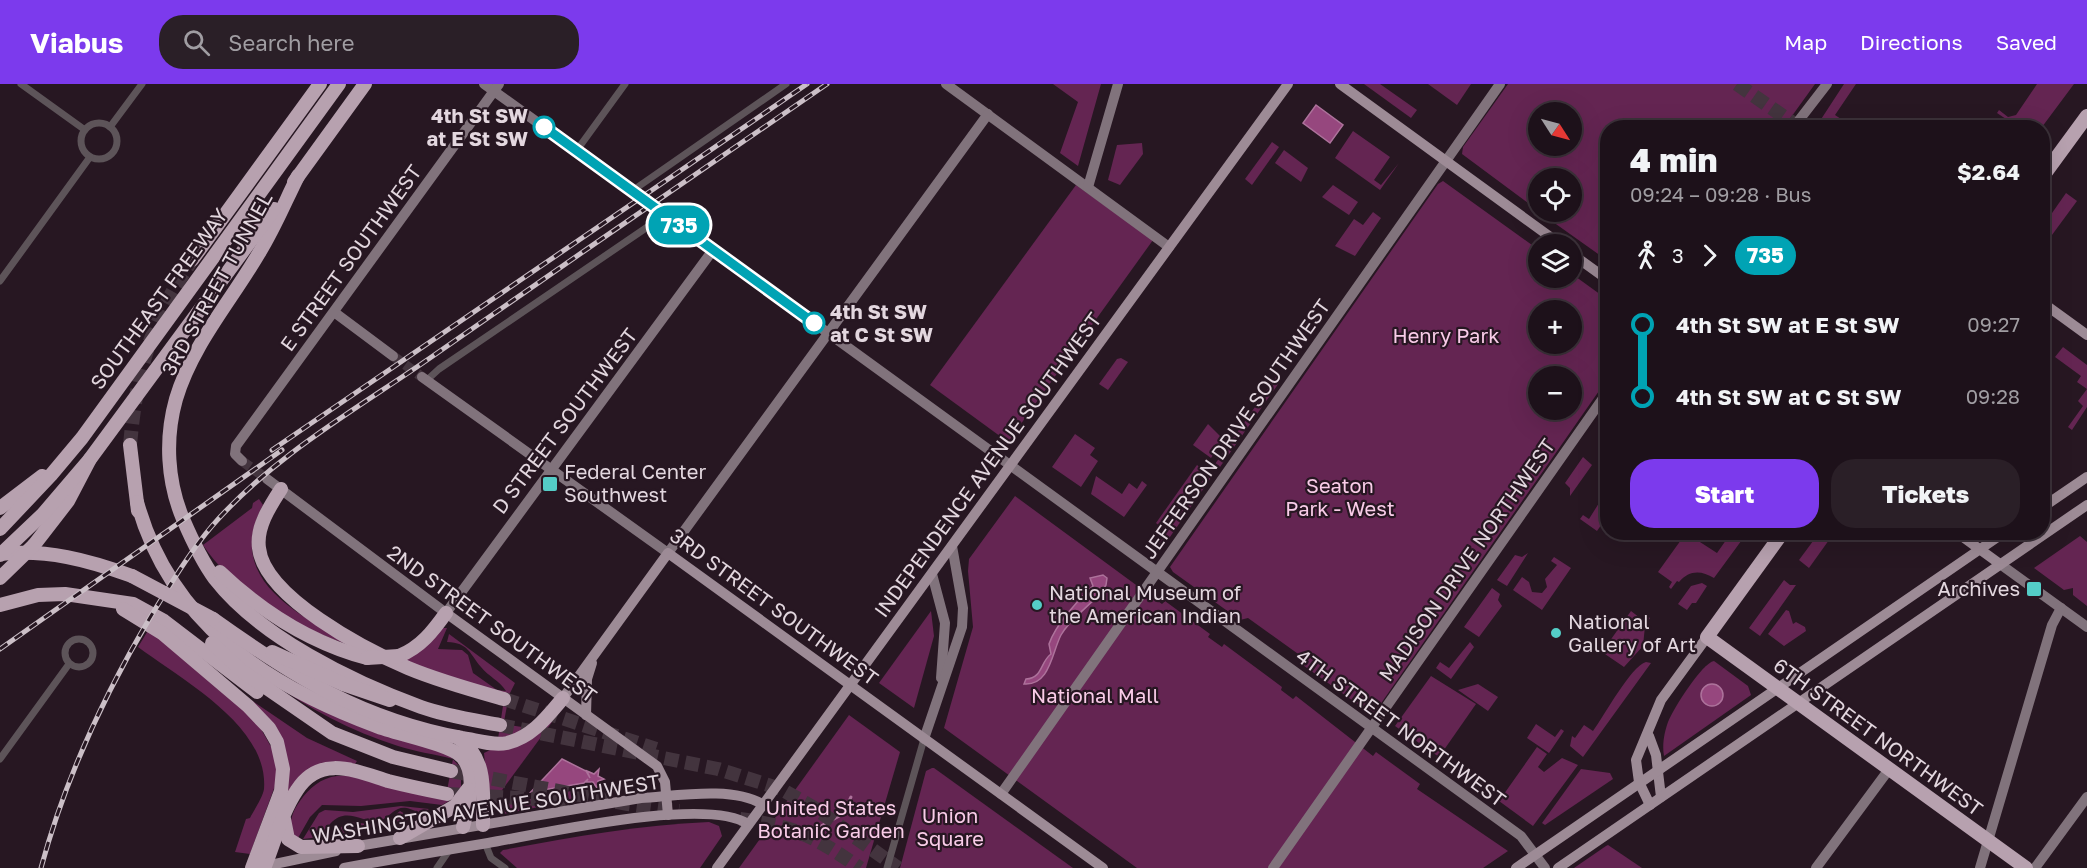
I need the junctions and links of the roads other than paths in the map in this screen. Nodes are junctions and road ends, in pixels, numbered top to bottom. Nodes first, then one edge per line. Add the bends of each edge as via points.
1 (21, 84) edge
2 (142, 84) edge
3 (320, 84) edge
4 (339, 84) edge
5 (365, 84) edge
6 (484, 84) edge
7 (625, 84) edge
8 (786, 84) edge
9 (946, 84) edge
10 (1118, 84) edge
11 (1288, 84) edge
12 (1340, 84) edge
13 (1500, 84) edge
14 (1827, 84) edge
15 (497, 87) edge
16 (988, 114) junction
17 (2087, 116) edge
18 (1799, 120) edge
19 (110, 127) junction
20 (85, 130) junction
21 (577, 150) junction
22 (90, 158) junction
23 (1446, 161) junction
24 (2050, 166) edge
25 (298, 177) junction
26 (1088, 187) junction
27 (636, 194) joint
28 (662, 213) joint
29 (1545, 234) edge
30 (1169, 247) junction
31 (713, 250) junction
32 (192, 260) tunnel mouth
33 (1582, 261) edge
34 (1600, 274) edge
35 (0, 281) edge
36 (2050, 308) edge
37 (334, 312) junction
38 (827, 333) junction
39 (2087, 335) edge
40 (393, 356) tunnel mouth
41 (424, 379) joint
42 (1600, 402) edge
43 (130, 445) tunnel mouth
44 (75, 447) junction
45 (238, 458) dead end
46 (90, 459) junction
47 (1010, 466) junction
48 (551, 469) junction
49 (2087, 477) edge
50 (267, 479) tunnel mouth
51 (281, 489) junction
52 (137, 502) junction
53 (2050, 502) edge
54 (2087, 505) edge
55 (0, 508) edge
56 (0, 529) edge
57 (2050, 530) edge
58 (1777, 540) edge
59 (1967, 540) edge
60 (1994, 540) edge
61 (2035, 540) edge
62 (952, 546) junction
63 (1981, 550) junction
64 (668, 553) junction
65 (199, 554) junction
66 (0, 555) edge
67 (2000, 564) junction
68 (1157, 573) junction
69 (932, 574) junction
70 (0, 578) edge
71 (65, 594) junction
72 (114, 603) junction
73 (0, 605) edge
74 (2061, 608) junction
75 (0, 613) edge
76 (446, 613) junction
77 (213, 619) junction
78 (2087, 627) edge
79 (1707, 637) junction
80 (593, 657) junction
81 (69, 663) junction
82 (849, 685) junction
83 (940, 687) junction
84 (1778, 688) junction
85 (563, 698) junction
86 (504, 699) tunnel mouth
87 (1798, 703) junction
88 (421, 707) junction
89 (586, 715) junction
90 (500, 725) tunnel mouth
91 (1372, 728) junction
92 (332, 733) junction
93 (455, 736) junction
94 (1648, 736) junction
95 (924, 739) junction
96 (0, 759) edge
97 (1890, 768) junction
98 (451, 771) tunnel mouth
99 (1656, 772) junction
100 (1639, 782) junction
101 (470, 784) junction
102 (447, 794) tunnel mouth
103 (1001, 795) junction
104 (666, 796) junction
105 (1661, 797) junction
106 (2087, 797) edge
107 (762, 804) junction
108 (1650, 805) junction
109 (668, 815) junction
110 (284, 819) junction
111 (748, 824) junction
112 (483, 825) junction
113 (463, 827) junction
114 (400, 838) junction
115 (1987, 840) junction
116 (485, 843) junction
117 (358, 846) junction
118 (450, 849) junction
119 (1536, 854) junction
120 (256, 868) edge
121 (344, 868) edge
122 (438, 868) edge
123 (505, 868) edge
124 (717, 868) edge
125 (887, 868) edge
126 (1103, 868) edge
127 (1274, 868) edge
128 (1516, 868) edge
129 (1545, 868) edge
130 (1558, 868) edge
131 (1816, 868) edge
132 (1980, 868) edge
133 (2026, 868) edge
134 (2035, 868) edge

1 - 20 street
2 - 19 street
3 - 32 highway, 3RD STREET TUNNEL
4 - 44 highway, SOUTHEAST FREEWAY
5 - 25 highway
6 - 15 street
7 - 21 street
8 - 27 street
9 - 16 street
10 - 26 street
11 - 30 main road, INDEPENDENCE AVENUE SOUTHWEST
12 - 23 main road
13 - 23 street, JEFFERSON DRIVE SOUTHWEST
14 - 18 street
15 - 21 street
15 - 37 street, E STREET SOUTHWEST
16 - 26 street
16 - 38 street
17 - 24 highway
19 - 20 street via 99,123
19 - 22 street via 118,141 114,152 105,159
20 - 22 street via 81,147
21 - 27 street
22 - 35 street
23 - 29 main road
23 - 68 street, JEFFERSON DRIVE SOUTHWEST
25 - 46 highway, SOUTHEAST FREEWAY
25 - 65 highway, 3RD STREET TUNNEL via 260,252 192,358 175,402 170,433 172,480 180,513
26 - 30 street
28 - 31 street, 4TH STREET NORTHWEST
28 - 41 street
30 - 47 main road, INDEPENDENCE AVENUE SOUTHWEST
31 - 38 street, 4TH STREET NORTHWEST
31 - 48 street, D STREET SOUTHWEST
33 - 34 main road
36 - 39 main road
37 - 40 street
37 - 45 street, E STREET SOUTHWEST via 237,446
38 - 47 street, 4TH STREET NORTHWEST
38 - 64 street
41 - 48 street, 3RD STREET SOUTHWEST
42 - 91 street, MADISON DRIVE NORTHWEST
43 - 52 highway
44 - 55 highway
44 - 56 highway, SOUTHEAST FREEWAY
46 - 66 highway, SOUTHEAST FREEWAY, bridge via 55,501
46 - 70 highway, bridge via 57,517
47 - 62 main road, INDEPENDENCE AVENUE SOUTHWEST
47 - 68 street, 4TH STREET NORTHWEST
48 - 64 street, 3RD STREET SOUTHWEST
48 - 76 street, D STREET SOUTHWEST
49 - 53 main road
50 - 51 street, 2ND STREET SOUTHWEST
51 - 76 street, 2ND STREET SOUTHWEST
51 - 86 highway via 263,521 258,542 264,568 285,594 392,661
52 - 92 highway via 141,531 154,566 194,626 242,671
52 - 101 highway via 154,548 180,595 229,647 282,681 352,716 454,751 467,764
54 - 57 main road
58 - 79 highway
59 - 63 main road
60 - 63 main road
61 - 67 main road
62 - 69 main road, INDEPENDENCE AVENUE SOUTHWEST
62 - 83 street via 963,617
63 - 67 main road
63 - 84 main road
64 - 80 main road
64 - 82 main road, 3RD STREET SOUTHWEST
65 - 76 highway, bridge via 254,602 286,623 336,648 367,658 399,656 413,650
65 - 88 highway, 3RD STREET TUNNEL via 226,591 290,644 345,674
66 - 77 highway, bridge via 38,552 96,563 132,576
67 - 74 street
67 - 87 main road
68 - 91 street, 4TH STREET NORTHWEST
68 - 103 street, JEFFERSON DRIVE SOUTHWEST
69 - 82 main road, INDEPENDENCE AVENUE SOUTHWEST
69 - 83 street via 945,623
71 - 72 highway
71 - 73 highway via 38,595
71 - 75 highway
72 - 92 highway via 133,604 150,612 237,679 291,714
72 - 120 highway via 198,662 260,716 277,742 283,769 281,791
74 - 78 street
74 - 115 street via 2052,626
76 - 85 main road, 2ND STREET SOUTHWEST
77 - 88 highway via 313,672 373,696
77 - 93 highway via 281,667 324,691 391,719
79 - 84 highway, 6TH STREET NORTHWEST
79 - 94 main road via 1661,700
80 - 85 main road
80 - 89 main road via 587,679
81 - 81 street via 64,654 67,645 76,639 87,641 92,649 91,660 79,667
81 - 96 street
82 - 95 main road, 3RD STREET SOUTHWEST
82 - 107 main road, INDEPENDENCE AVENUE SOUTHWEST
83 - 95 street
84 - 87 highway, 6TH STREET NORTHWEST
84 - 99 main road
85 - 89 main road, 2ND STREET SOUTHWEST
85 - 93 highway via 542,723 515,741 496,744
87 - 97 highway, 6TH STREET NORTHWEST
87 - 105 main road
88 - 90 highway, 3RD STREET TUNNEL
89 - 104 main road, 2ND STREET SOUTHWEST via 657,766 663,775
91 - 119 street, 4TH STREET NORTHWEST via 1521,837
91 - 127 street, MADISON DRIVE NORTHWEST
92 - 98 highway via 393,756
93 - 112 highway via 473,751 481,768
94 - 99 main road via 1656,755
94 - 100 main road via 1636,760
95 - 103 main road, 3RD STREET SOUTHWEST
95 - 125 street
97 - 115 highway, 6TH STREET NORTHWEST
97 - 131 street
99 - 100 main road
99 - 105 main road
100 - 108 main road
100 - 119 main road
101 - 113 highway
101 - 114 highway via 455,806
102 - 110 highway via 395,783 348,767 333,767 306,778
103 - 126 main road, 3RD STREET SOUTHWEST
104 - 107 main road, WASHINGTON AVENUE SOUTHWEST via 741,796
104 - 109 main road, 2ND STREET SOUTHWEST
104 - 112 main road, WASHINGTON AVENUE SOUTHWEST
105 - 108 main road
106 - 134 street
107 - 111 main road, INDEPENDENCE AVENUE SOUTHWEST
108 - 130 main road
109 - 111 main road, WASHINGTON AVENUE SOUTHWEST via 720,815
109 - 116 main road, WASHINGTON AVENUE SOUTHWEST
110 - 117 highway via 288,839 300,847
110 - 120 highway
111 - 124 main road, INDEPENDENCE AVENUE SOUTHWEST
112 - 113 main road, WASHINGTON AVENUE SOUTHWEST
112 - 116 main road
113 - 114 main road, WASHINGTON AVENUE SOUTHWEST
113 - 118 main road
114 - 117 main road, WASHINGTON AVENUE SOUTHWEST
115 - 132 street
115 - 133 highway, 6TH STREET NORTHWEST
116 - 118 main road, WASHINGTON AVENUE SOUTHWEST
116 - 123 street via 491,858
117 - 120 main road, WASHINGTON AVENUE SOUTHWEST
118 - 121 main road, WASHINGTON AVENUE SOUTHWEST
118 - 122 street
119 - 128 main road
119 - 129 street, 4TH STREET NORTHWEST

